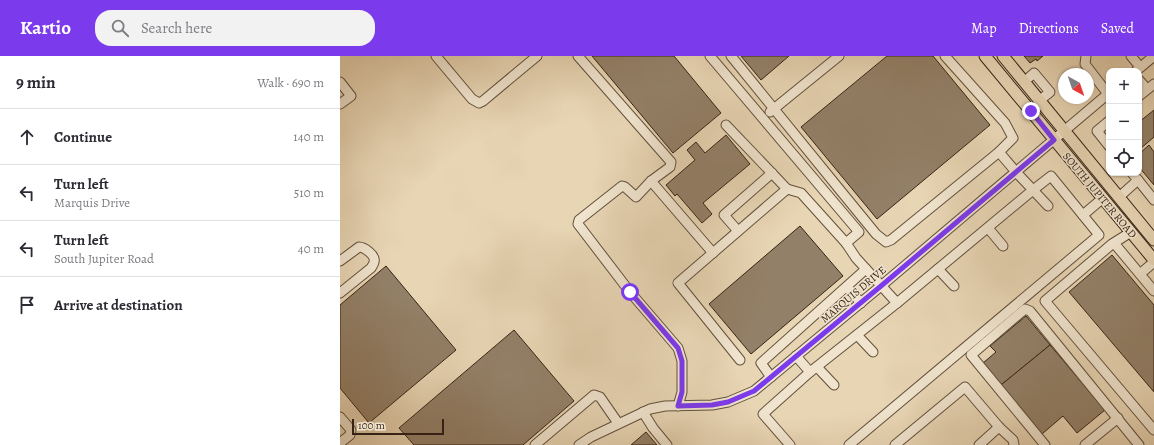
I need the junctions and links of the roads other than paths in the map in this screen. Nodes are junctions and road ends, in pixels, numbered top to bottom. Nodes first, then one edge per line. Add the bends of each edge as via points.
1 (436, 56) edge
2 (537, 56) edge
3 (578, 56) edge
4 (710, 56) edge
5 (731, 56) edge
6 (839, 56) edge
7 (945, 56) edge
8 (984, 56) edge
9 (1003, 56) edge
10 (1086, 56) edge
11 (1131, 56) edge
12 (1154, 56) edge
13 (1137, 68) edge
14 (1139, 68) edge
15 (340, 82) edge
16 (1142, 82) edge
17 (1151, 86) edge
18 (1106, 89) edge
19 (1142, 94) edge
20 (1106, 96) edge
21 (340, 104) edge
22 (774, 109) junction
23 (763, 118) junction
24 (1106, 123) edge
25 (726, 125) dead end
26 (1064, 131) junction
27 (1054, 140) junction
28 (1106, 143) edge
29 (999, 152) junction
30 (1016, 172) junction
31 (772, 173) junction
32 (1135, 177) edge
33 (651, 181) junction
34 (787, 189) junction
35 (1033, 190) junction
36 (1103, 198) junction
37 (1119, 198) junction
38 (1154, 200) edge
39 (1048, 206) dead end
40 (1083, 215) junction
41 (988, 228) junction
42 (738, 231) junction
43 (1131, 232) junction
44 (1154, 240) edge
45 (846, 243) junction
46 (1114, 243) junction
47 (1003, 246) dead end
48 (713, 253) junction
49 (340, 261) edge
50 (1154, 261) edge
51 (866, 269) junction
52 (938, 269) junction
53 (1140, 274) junction
54 (881, 286) junction
55 (954, 286) dead end
56 (847, 287) junction
57 (1154, 291) edge
58 (340, 293) edge
59 (897, 303) junction
60 (861, 304) junction
61 (857, 335) junction
62 (873, 352) dead end
63 (796, 356) junction
64 (740, 360) dead end
65 (814, 369) junction
66 (771, 377) junction
67 (834, 385) dead end
68 (678, 406) junction
69 (643, 412) junction
70 (340, 418) edge
71 (1118, 418) junction
72 (618, 423) junction
73 (999, 427) junction
74 (1154, 430) edge
75 (1006, 440) edge
76 (545, 442) edge
77 (340, 443) edge
78 (535, 445) edge
79 (579, 445) edge
80 (667, 445) edge
81 (790, 445) edge
82 (849, 445) edge
83 (895, 445) edge
84 (979, 445) edge
85 (1014, 445) edge
86 (1045, 445) edge
87 (1085, 445) edge
88 (1137, 445) edge

1 - 2 street via 472,99 479,103
3 - 33 street via 669,158 670,167
4 - 23 street
5 - 22 street
6 - 22 street
7 - 29 street via 1005,124 1013,138
8 - 27 main road, SOUTH JUPITER ROAD
9 - 26 main road, SOUTH JUPITER ROAD
10 - 18 street via 1086,64
11 - 13 street
12 - 14 street
15 - 21 street via 351,96
16 - 17 street
17 - 19 street
20 - 26 street, MARQUIS DRIVE
22 - 23 street
22 - 29 street via 876,234 886,242
23 - 45 street via 859,232
24 - 28 street via 1096,131
25 - 31 street
26 - 27 street, MARQUIS DRIVE
26 - 37 main road, SOUTH JUPITER ROAD
27 - 30 street, MARQUIS DRIVE
27 - 36 main road, SOUTH JUPITER ROAD
29 - 30 street
30 - 35 street
30 - 54 street, MARQUIS DRIVE
31 - 34 street
31 - 42 street via 724,214
32 - 37 street
32 - 38 street
33 - 48 street
33 - 68 street via 636,197 622,186 579,220 578,224 630,292 678,348 682,361 682,392
34 - 42 street
34 - 45 street via 801,193
35 - 39 street
35 - 40 street via 1051,176
35 - 41 street
36 - 40 street
36 - 43 main road, SOUTH JUPITER ROAD
37 - 44 main road, SOUTH JUPITER ROAD
40 - 82 street via 1099,235
41 - 47 street
41 - 52 street
42 - 48 street
43 - 46 street
43 - 50 main road, SOUTH JUPITER ROAD
45 - 51 street
46 - 53 street
46 - 74 street via 1045,301
48 - 64 street via 678,283
49 - 58 street via 359,247 363,247 374,259 371,268
50 - 53 street
51 - 54 street
51 - 56 street
52 - 55 street
52 - 59 street
53 - 57 street
54 - 59 street
54 - 60 street, MARQUIS DRIVE
56 - 60 street
56 - 66 street via 761,363
59 - 61 street
60 - 63 street, MARQUIS DRIVE
61 - 62 street
61 - 65 street
63 - 65 street
63 - 66 street, MARQUIS DRIVE
65 - 67 street
65 - 81 street via 763,414
66 - 68 street, MARQUIS DRIVE via 754,391 728,402
68 - 69 street, MARQUIS DRIVE via 665,406
69 - 72 street, MARQUIS DRIVE
69 - 80 street
70 - 77 street via 351,430
71 - 86 street via 1030,311 1025,309 971,356
71 - 87 street
71 - 88 street
72 - 76 street via 600,397 594,395
72 - 79 street, MARQUIS DRIVE
73 - 75 street
73 - 83 street via 965,386
73 - 84 street
75 - 85 street via 1013,440
76 - 78 street

